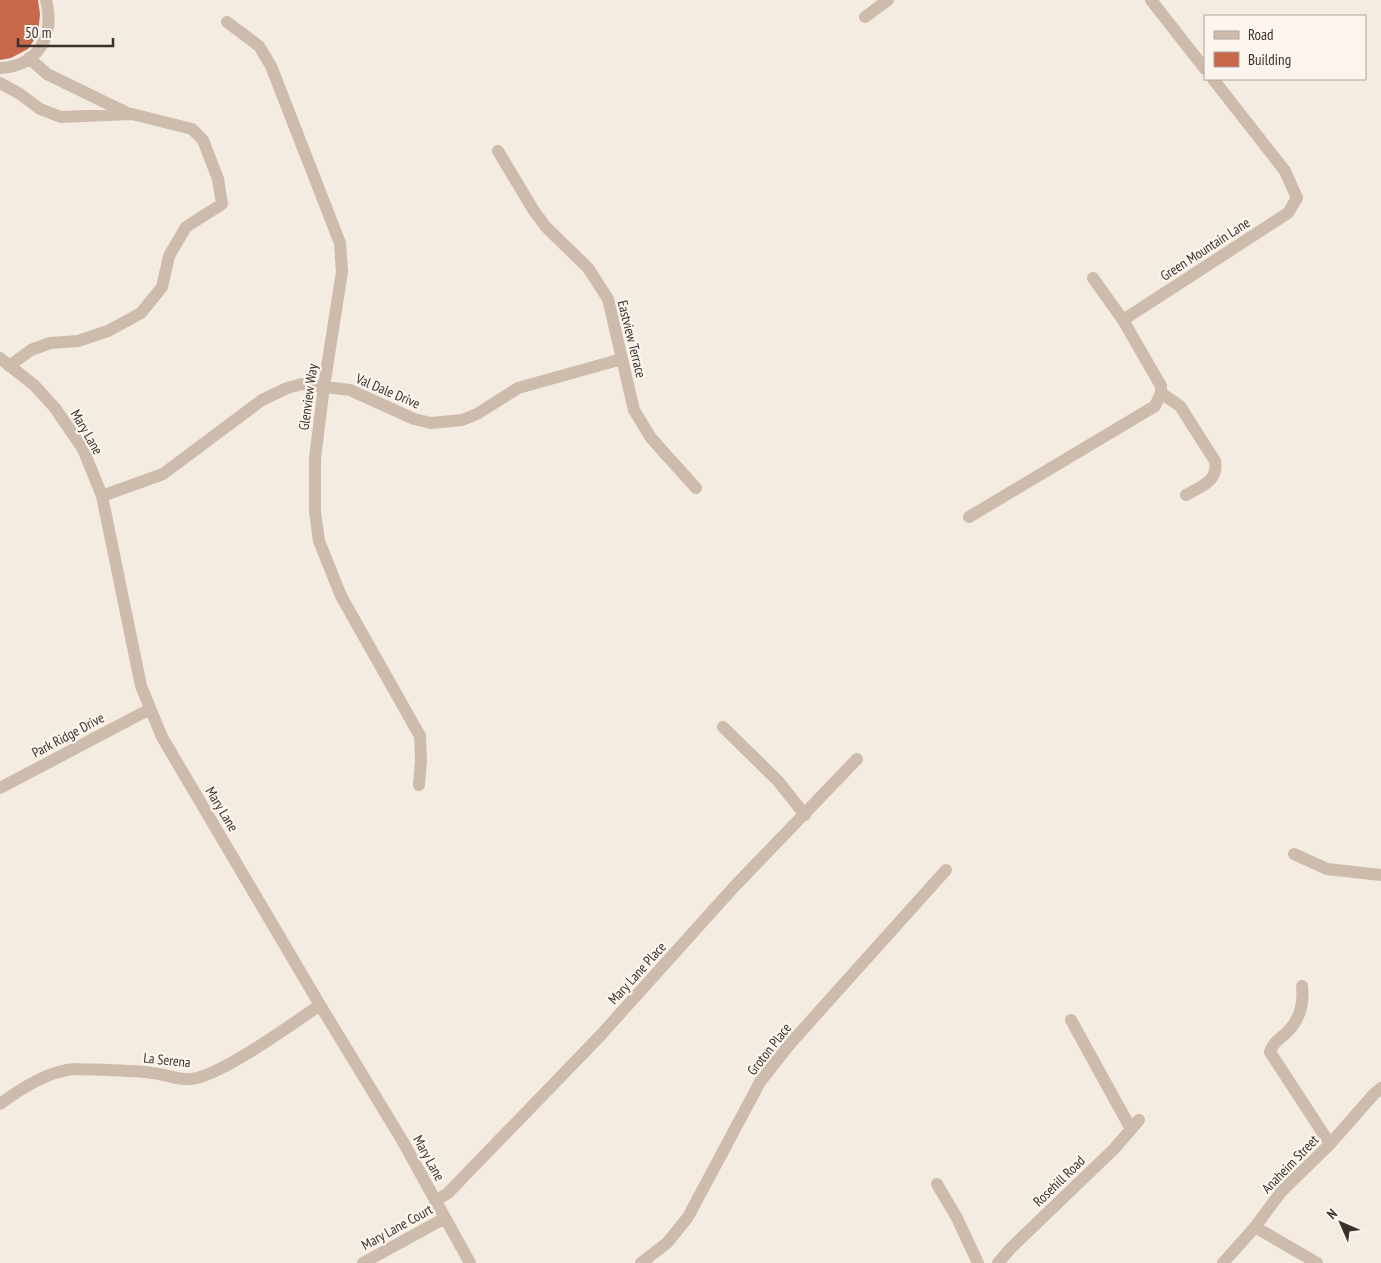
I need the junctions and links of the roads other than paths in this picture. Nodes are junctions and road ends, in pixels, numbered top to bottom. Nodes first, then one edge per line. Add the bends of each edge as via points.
1 (46, 0) edge
2 (888, 0) edge
3 (1151, 0) edge
4 (866, 18) dead end
5 (227, 22) dead end
6 (29, 58) junction
7 (0, 68) edge
8 (1204, 68) edge
9 (1214, 80) edge
10 (0, 83) edge
11 (130, 114) junction
12 (498, 151) dead end
13 (1093, 278) dead end
14 (1124, 320) junction
15 (622, 359) junction
16 (5, 362) edge
17 (324, 386) junction
18 (1162, 390) junction
19 (696, 488) dead end
20 (1186, 495) dead end
21 (102, 496) junction
22 (969, 517) dead end
23 (150, 709) junction
24 (723, 727) dead end
25 (857, 759) dead end
26 (419, 785) dead end
27 (0, 788) edge
28 (805, 815) junction
29 (1294, 854) dead end
30 (946, 870) dead end
31 (1381, 875) edge
32 (1302, 986) dead end
33 (320, 1005) junction
34 (1071, 1020) dead end
35 (1381, 1088) edge
36 (0, 1104) edge
37 (1330, 1144) junction
38 (937, 1184) dead end
39 (436, 1201) junction
40 (444, 1218) junction
41 (1255, 1227) junction
42 (363, 1263) edge
43 (470, 1263) edge
44 (641, 1263) edge
45 (978, 1263) edge
46 (998, 1263) edge
47 (1223, 1263) edge
48 (1318, 1263) edge

1 - 6 street via 50,14 48,30 42,45
2 - 4 street
3 - 8 street
5 - 17 street, Glenview Way via 259,46 271,66 340,243 342,272
6 - 7 street via 18,65
6 - 11 street via 47,74
9 - 14 street, Green Mountain Lane via 1285,171 1297,198 1288,213
10 - 11 street via 40,110 61,117
11 - 16 street via 192,129 203,140 218,179 222,204 186,227 169,256 162,287 141,313 108,331 78,341 50,342
12 - 15 street, Eastview Terrace via 534,211 588,268 608,299
13 - 14 street
14 - 18 street
15 - 17 street, Val Dale Drive via 518,388 462,420 431,422 414,419 350,390
15 - 19 street, Eastview Terrace via 634,410 651,438
16 - 21 street, Mary Lane via 56,408 83,449
17 - 21 street, Val Dale Drive via 302,384 262,400 163,474
17 - 26 street, Glenview Way via 315,458 315,512 319,541 341,596 420,736
18 - 20 street via 1180,406 1217,469 1206,484
18 - 22 street via 1155,406 1146,412
21 - 23 street, Mary Lane via 142,686
23 - 27 street, Park Ridge Drive
23 - 33 street, Mary Lane via 162,737
24 - 28 street via 778,781
25 - 28 street, Mary Lane Place
28 - 39 street, Mary Lane Place via 733,888 599,1038 448,1193
29 - 31 street via 1327,869
30 - 44 street, Groton Place via 789,1045 760,1082 688,1218 667,1243
32 - 37 street via 1304,997 1296,1024 1273,1044 1270,1052
33 - 36 street, La Serena via 246,1053 198,1078 63,1070 19,1090
33 - 39 street, Mary Lane
34 - 46 street, Rosehill Road via 1135,1125
35 - 37 street, Anaheim Street
37 - 41 street, Anaheim Street via 1281,1192
38 - 45 street
39 - 40 street, Mary Lane
40 - 42 street, Mary Lane Court
40 - 43 street, Mary Lane
41 - 47 street, Anaheim Street
41 - 48 street

